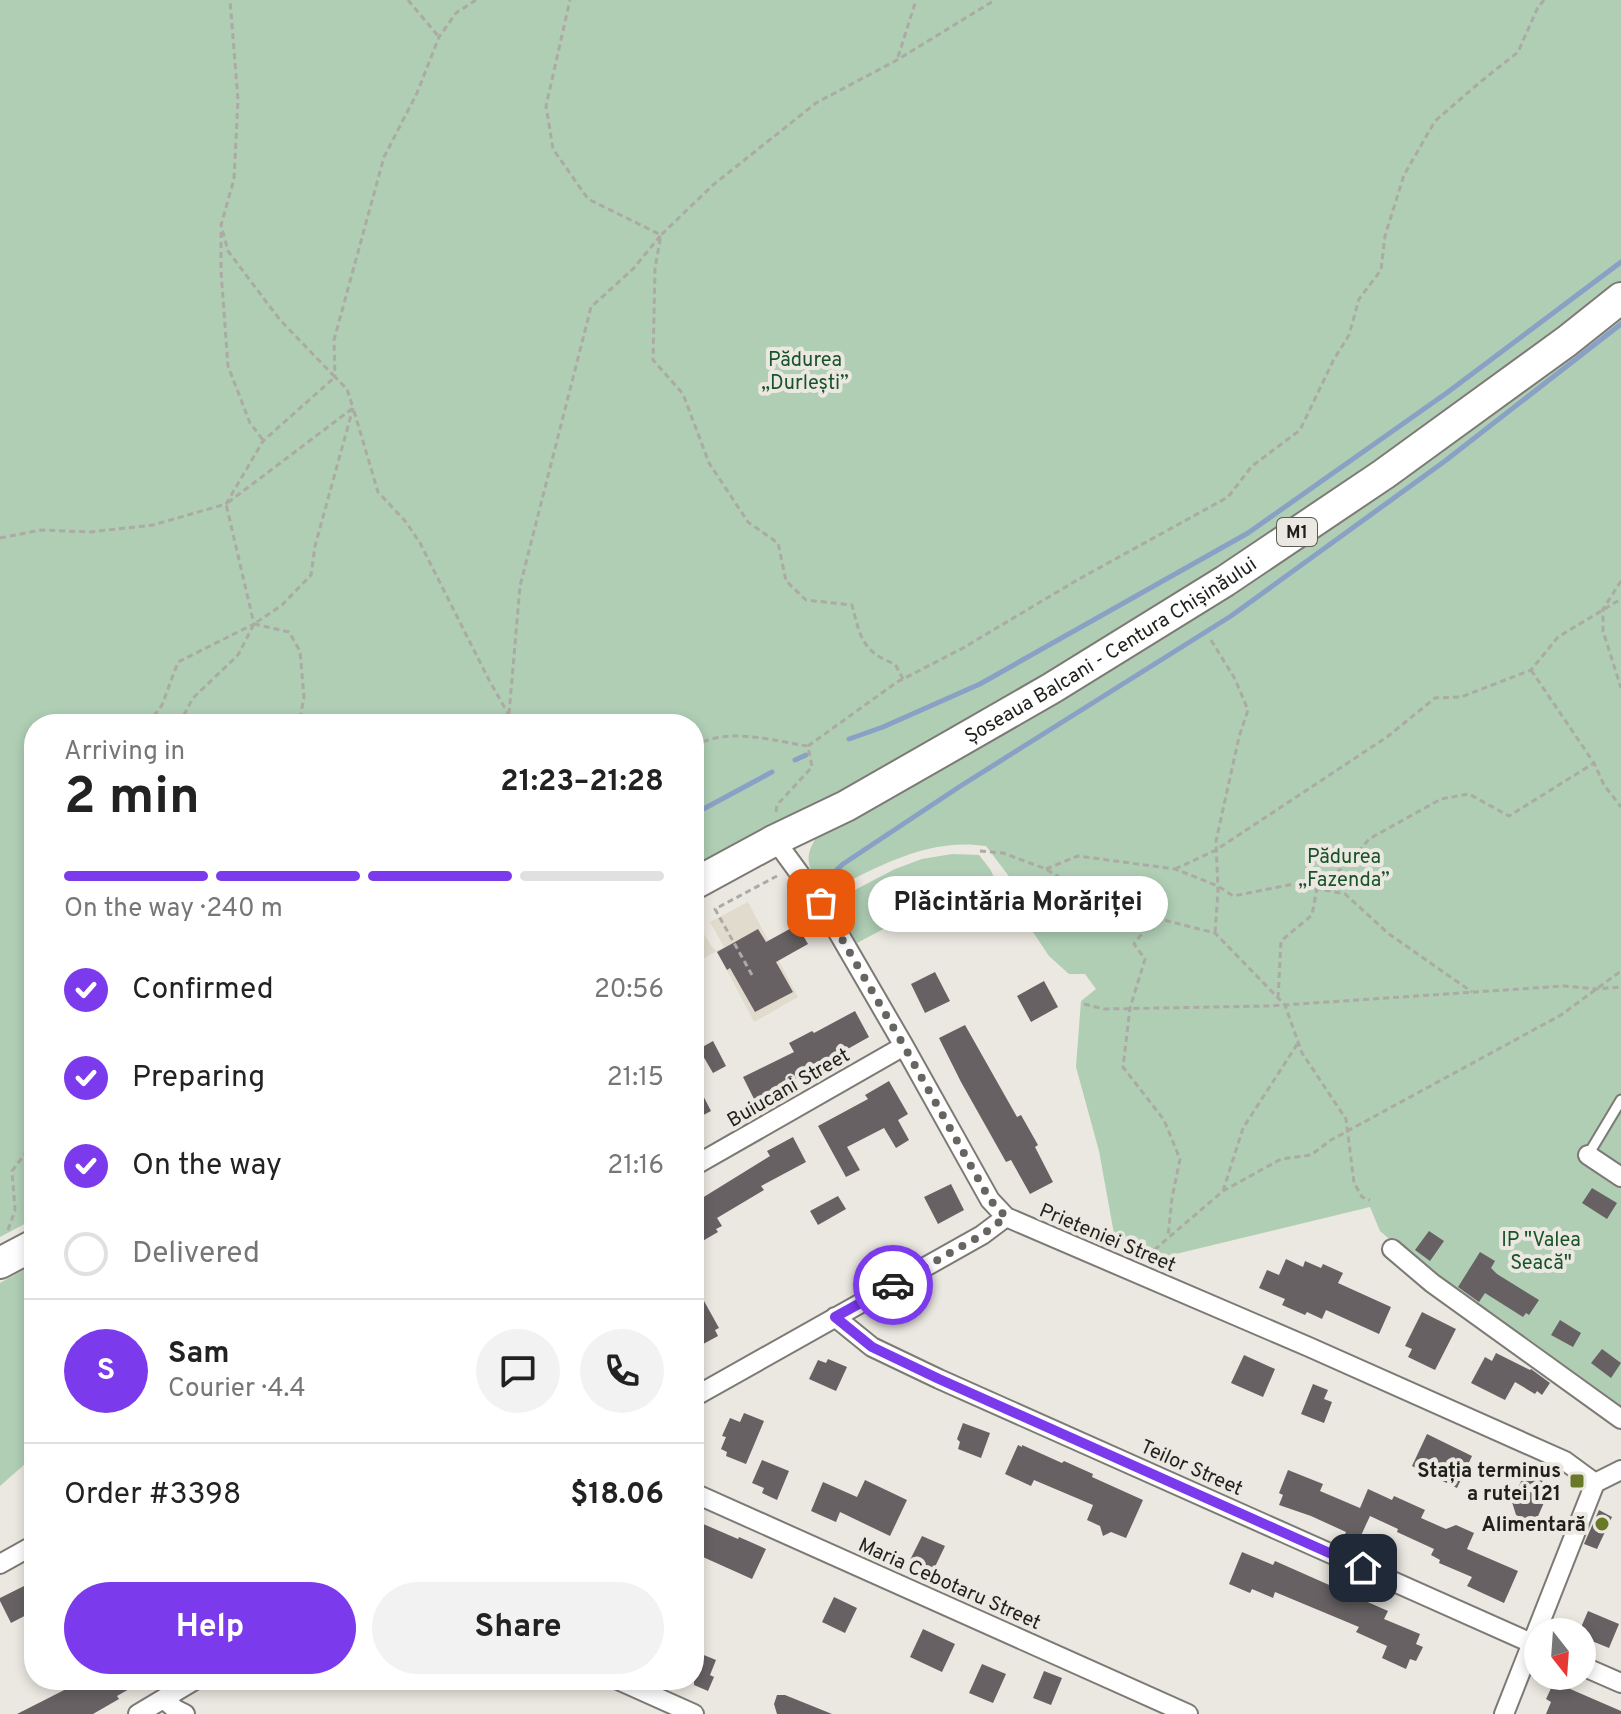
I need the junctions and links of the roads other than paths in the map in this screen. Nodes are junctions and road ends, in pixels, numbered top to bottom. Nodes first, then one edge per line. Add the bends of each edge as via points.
1 (1621, 298) edge
2 (775, 840) junction
3 (704, 879) edge
4 (904, 1046) junction
5 (1621, 1100) edge
6 (1588, 1155) joint
7 (704, 1160) edge
8 (1621, 1177) edge
9 (1006, 1217) junction
10 (1392, 1249) dead end
11 (835, 1317) junction
12 (704, 1391) edge
13 (1621, 1419) edge
14 (1621, 1470) edge
15 (1595, 1483) junction
16 (704, 1497) edge
17 (24, 1551) edge
18 (0, 1564) edge
19 (1545, 1618) edge
20 (1524, 1640) edge
21 (1524, 1669) edge
22 (1596, 1672) edge
23 (1621, 1683) edge
24 (170, 1690) edge
25 (640, 1690) edge
26 (138, 1714) edge
27 (185, 1714) edge
28 (694, 1714) edge
29 (1188, 1714) edge
30 (1504, 1714) edge

1 - 2 highway, Șoseaua Balcani - Centura Chișinăului / M1 via 1384,474 1225,581 971,735
2 - 3 highway, Șoseaua Balcani - Centura Chișinăului / M1
2 - 4 street, Prieteniei Street via 821,903
4 - 7 street, Buiucani Street
4 - 9 street, Prieteniei Street via 990,1200
5 - 6 lane
6 - 8 street
9 - 11 street
9 - 15 street, Prieteniei Street via 1565,1461
10 - 13 street
11 - 12 street
11 - 20 street, Teilor Street via 872,1347 939,1379
14 - 15 street
15 - 19 street
16 - 29 street, Maria Cebotaru Street
17 - 18 street
21 - 30 street
22 - 23 street
24 - 26 street
24 - 27 street via 175,1709
25 - 28 street

